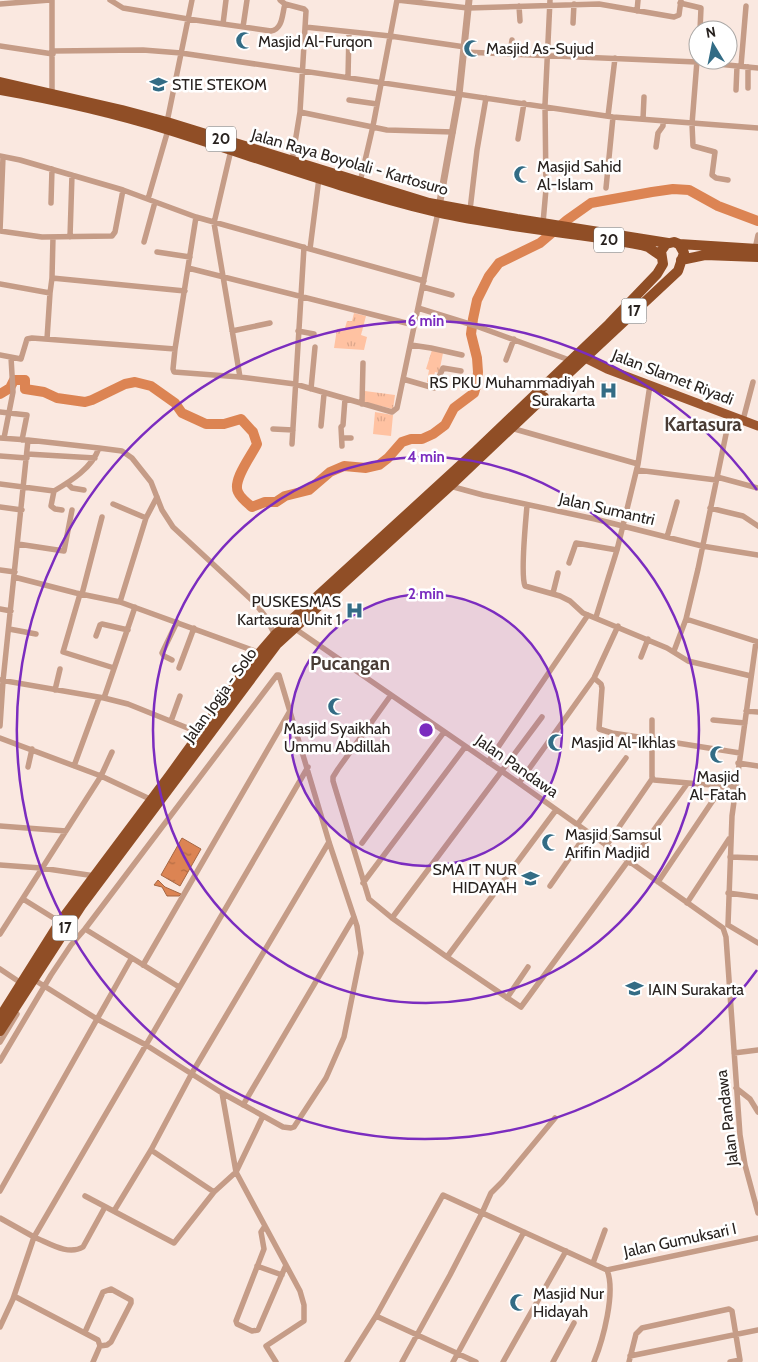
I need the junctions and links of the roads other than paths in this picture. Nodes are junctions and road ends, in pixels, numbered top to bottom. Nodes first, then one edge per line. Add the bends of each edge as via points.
1 (51, 0) edge
2 (110, 0) edge
3 (192, 0) edge
4 (226, 0) edge
5 (247, 0) edge
6 (397, 0) edge
7 (638, 0) edge
8 (23, 1) edge
9 (283, 2) edge
10 (550, 2) edge
11 (681, 2) edge
12 (0, 4) edge
13 (469, 4) edge
14 (574, 4) junction
15 (519, 6) junction
16 (746, 6) dead end
17 (637, 11) junction
18 (188, 20) junction
19 (700, 20) edge
20 (520, 21) dead end
21 (574, 23) dead end
22 (224, 24) junction
23 (305, 27) junction
24 (243, 28) junction
25 (349, 32) junction
26 (390, 36) junction
27 (512, 40) dead end
28 (0, 46) edge
29 (464, 49) junction
30 (53, 52) junction
31 (181, 53) junction
32 (510, 53) junction
33 (547, 55) junction
34 (615, 58) junction
35 (688, 62) edge
36 (739, 66) junction
37 (748, 67) junction
38 (758, 68) edge
39 (301, 70) junction
40 (696, 70) edge
41 (348, 77) junction
42 (0, 82) edge
43 (382, 82) junction
44 (748, 88) dead end
45 (0, 90) edge
46 (736, 90) dead end
47 (52, 93) junction
48 (458, 95) junction
49 (644, 97) dead end
50 (486, 98) junction
51 (349, 100) dead end
52 (524, 103) junction
53 (377, 104) junction
54 (545, 105) junction
55 (300, 112) junction
56 (610, 116) junction
57 (643, 120) junction
58 (663, 122) junction
59 (692, 124) junction
60 (167, 126) junction
61 (372, 126) junction
62 (758, 128) edge
63 (453, 132) junction
64 (518, 139) dead end
65 (656, 147) dead end
66 (231, 150) junction
67 (2, 157) edge
68 (292, 161) junction
69 (52, 169) junction
70 (72, 175) junction
71 (319, 178) junction
72 (728, 180) dead end
73 (360, 182) junction
74 (606, 188) dead end
75 (123, 190) junction
76 (148, 199) junction
77 (51, 202) dead end
78 (155, 202) junction
79 (439, 209) junction
80 (470, 210) junction
81 (196, 218) junction
82 (214, 223) junction
83 (548, 228) junction
84 (0, 231) edge
85 (758, 235) edge
86 (53, 237) junction
87 (70, 237) junction
88 (144, 242) dead end
89 (668, 243) junction
90 (679, 244) junction
91 (307, 248) junction
92 (757, 251) edge
93 (157, 252) dead end
94 (190, 257) junction
95 (662, 258) junction
96 (681, 261) junction
97 (188, 268) junction
98 (223, 276) junction
99 (52, 278) junction
100 (424, 281) junction
101 (0, 284) edge
102 (423, 288) junction
103 (185, 291) junction
104 (50, 293) junction
105 (452, 295) dead end
106 (300, 296) junction
107 (418, 308) junction
108 (270, 324) dead end
109 (414, 325) junction
110 (232, 330) junction
111 (298, 331) junction
112 (314, 334) dead end
113 (47, 339) junction
114 (514, 339) junction
115 (411, 345) junction
116 (315, 347) dead end
117 (175, 349) junction
118 (0, 355) edge
119 (462, 355) dead end
120 (11, 358) junction
121 (578, 359) junction
122 (506, 360) dead end
123 (362, 363) dead end
124 (462, 371) dead end
125 (240, 377) junction
126 (404, 379) junction
127 (555, 381) junction
128 (753, 382) dead end
129 (295, 384) junction
130 (650, 385) junction
131 (311, 389) junction
132 (324, 394) junction
133 (345, 399) junction
134 (362, 404) junction
135 (0, 412) edge
136 (8, 413) junction
137 (730, 415) junction
138 (743, 420) junction
139 (320, 426) dead end
140 (758, 426) edge
141 (511, 428) junction
142 (273, 429) dead end
143 (293, 430) junction
144 (2, 438) edge
145 (342, 438) junction
146 (351, 438) dead end
147 (25, 440) junction
148 (292, 444) dead end
149 (342, 446) dead end
150 (99, 448) junction
151 (0, 456) edge
152 (27, 456) junction
153 (95, 458) junction
154 (638, 467) junction
155 (716, 479) junction
156 (67, 483) junction
157 (0, 484) edge
158 (450, 486) junction
159 (758, 488) edge
160 (24, 489) junction
161 (84, 490) dead end
162 (54, 491) junction
163 (157, 497) junction
164 (677, 502) dead end
165 (113, 504) dead end
166 (527, 505) junction
167 (0, 507) edge
168 (710, 508) junction
169 (22, 510) junction
170 (62, 510) dead end
171 (72, 510) dead end
172 (102, 517) dead end
173 (146, 518) junction
174 (623, 526) junction
175 (758, 526) edge
176 (667, 537) junction
177 (18, 544) junction
178 (702, 546) junction
179 (617, 550) junction
180 (758, 554) edge
181 (364, 560) junction
182 (569, 564) dead end
183 (0, 570) edge
184 (558, 573) dead end
185 (14, 575) junction
186 (553, 593) junction
187 (81, 594) junction
188 (120, 602) junction
189 (136, 607) junction
190 (0, 609) edge
191 (11, 612) junction
192 (588, 615) junction
193 (596, 617) junction
194 (686, 619) junction
195 (177, 622) junction
196 (618, 626) junction
197 (194, 628) junction
198 (294, 628) junction
199 (9, 630) junction
200 (128, 630) junction
201 (0, 631) edge
202 (36, 634) dead end
203 (275, 635) junction
204 (96, 636) dead end
205 (648, 639) junction
206 (757, 642) edge
207 (674, 651) junction
208 (262, 656) junction
209 (641, 657) dead end
210 (172, 660) dead end
211 (114, 668) junction
212 (179, 668) dead end
213 (60, 669) dead end
214 (751, 676) junction
215 (594, 678) junction
216 (2, 680) edge
217 (55, 690) junction
218 (391, 695) junction
219 (180, 696) dead end
220 (102, 698) junction
221 (290, 711) junction
222 (746, 711) junction
223 (758, 712) edge
224 (542, 717) dead end
225 (652, 720) dead end
226 (713, 720) dead end
227 (171, 721) junction
228 (745, 723) junction
229 (0, 726) edge
230 (444, 732) junction
231 (200, 733) junction
232 (0, 738) edge
233 (652, 739) junction
234 (466, 747) junction
235 (32, 749) junction
236 (112, 752) dead end
237 (740, 753) junction
238 (626, 758) dead end
239 (488, 762) junction
240 (738, 763) junction
241 (74, 766) junction
242 (758, 766) edge
243 (28, 767) dead end
244 (308, 767) junction
245 (502, 772) junction
246 (101, 776) junction
247 (652, 779) junction
248 (519, 783) junction
249 (686, 784) junction
250 (722, 787) junction
251 (735, 787) junction
252 (155, 801) junction
253 (556, 810) junction
254 (0, 826) edge
255 (577, 826) junction
256 (66, 831) junction
257 (587, 833) junction
258 (731, 838) junction
259 (329, 842) junction
260 (362, 843) dead end
261 (606, 846) junction
262 (730, 857) junction
263 (758, 858) edge
264 (629, 862) junction
265 (0, 865) edge
266 (41, 868) junction
267 (97, 877) junction
268 (658, 882) junction
269 (363, 883) junction
270 (550, 886) dead end
271 (728, 893) junction
272 (758, 897) edge
273 (23, 899) junction
274 (687, 902) junction
275 (354, 917) junction
276 (392, 918) junction
277 (60, 922) junction
278 (726, 927) junction
279 (85, 929) junction
280 (0, 934) edge
281 (758, 943) edge
282 (447, 957) junction
283 (131, 959) junction
284 (143, 965) junction
285 (528, 967) dead end
286 (0, 968) edge
287 (29, 980) junction
288 (179, 986) junction
289 (45, 987) junction
290 (507, 998) junction
291 (23, 999) junction
292 (0, 1017) edge
293 (97, 1018) junction
294 (0, 1031) edge
295 (0, 1042) edge
296 (146, 1045) junction
297 (758, 1050) edge
298 (734, 1054) junction
299 (0, 1061) edge
300 (192, 1073) junction
301 (736, 1088) junction
302 (222, 1093) junction
303 (243, 1105) junction
304 (758, 1112) edge
305 (264, 1116) junction
306 (555, 1118) dead end
307 (151, 1150) junction
308 (236, 1172) junction
309 (0, 1191) edge
310 (214, 1192) junction
311 (85, 1196) dead end
312 (105, 1207) junction
313 (114, 1211) junction
314 (482, 1213) junction
315 (758, 1213) edge
316 (0, 1218) edge
317 (265, 1226) junction
318 (605, 1230) dead end
319 (524, 1232) junction
320 (34, 1237) junction
321 (758, 1238) edge
322 (566, 1251) junction
323 (593, 1263) junction
324 (286, 1265) junction
325 (257, 1266) junction
326 (607, 1270) junction
327 (282, 1275) junction
328 (14, 1296) junction
329 (376, 1316) junction
330 (574, 1324) dead end
331 (0, 1327) edge
332 (758, 1330) edge
333 (85, 1332) junction
334 (418, 1334) junction
335 (735, 1334) junction
336 (100, 1346) junction
337 (458, 1353) junction
338 (630, 1359) edge
339 (740, 1361) edge
340 (92, 1362) edge
341 (276, 1362) edge
342 (347, 1362) edge
343 (402, 1362) edge
344 (453, 1362) edge
345 (476, 1362) edge
346 (503, 1362) edge
347 (553, 1362) edge
348 (594, 1362) edge
349 (730, 1362) edge

1 - 8 street
1 - 30 street
2 - 18 street via 124,8
3 - 18 street
4 - 22 street
5 - 24 street
6 - 13 street
6 - 26 street
7 - 17 street
8 - 12 street
9 - 23 street via 305,9
9 - 24 street via 278,29
10 - 14 street
10 - 15 street
10 - 33 street
11 - 17 street via 676,17
11 - 19 street via 701,8
13 - 15 street
13 - 29 street
14 - 17 street via 599,4
14 - 21 street
15 - 20 street
16 - 36 street
18 - 22 street
18 - 31 street
22 - 24 street
23 - 25 street
23 - 39 street
25 - 26 street
25 - 41 street
26 - 29 street
26 - 43 street
27 - 32 street
28 - 30 street
29 - 32 street
29 - 48 street
30 - 31 street via 143,50
30 - 47 street
31 - 39 street
31 - 60 street
32 - 33 street
33 - 34 street
33 - 54 street
34 - 35 street
34 - 56 street
36 - 37 street
36 - 46 street
37 - 38 street
37 - 44 street
39 - 41 street
39 - 55 street
40 - 59 street
41 - 43 street
42 - 47 highway, Jalan Raya Boyolali - Kartosuro / 20
43 - 48 street
43 - 53 street
45 - 60 highway, Jalan Raya Boyolali - Kartosuro / 20
47 - 60 highway, Jalan Raya Boyolali - Kartosuro / 20
48 - 50 street
48 - 63 street
49 - 57 street
50 - 52 street
50 - 80 street
51 - 53 street
52 - 54 street
52 - 64 street
53 - 61 street
54 - 56 street
54 - 83 street
55 - 61 street
55 - 68 street
56 - 57 street
56 - 74 street
57 - 58 street
58 - 59 street
58 - 65 street
59 - 62 street
59 - 72 street via 693,147 714,152 712,175
60 - 66 highway, Jalan Raya Boyolali - Kartosuro / 20
60 - 68 highway, Jalan Raya Boyolali - Kartosuro / 20
60 - 76 street
61 - 63 street via 387,130
61 - 73 street
63 - 79 street
66 - 71 highway, Jalan Raya Boyolali - Kartosuro / 20
66 - 82 street
67 - 69 street
67 - 84 street
68 - 73 highway, Jalan Raya Boyolali - Kartosuro / 20
69 - 70 street
69 - 77 street
70 - 75 street
70 - 87 street
71 - 79 highway, Jalan Raya Boyolali - Kartosuro / 20
71 - 91 street
73 - 79 highway, Jalan Raya Boyolali - Kartosuro / 20
75 - 76 street
75 - 87 street via 114,234 107,237
76 - 78 street
78 - 81 street
78 - 88 street
79 - 80 highway, Jalan Raya Boyolali - Kartosuro / 20
79 - 83 highway, Jalan Raya Boyolali - Kartosuro / 20
79 - 100 street
80 - 83 highway, Jalan Raya Boyolali - Kartosuro / 20
81 - 82 street
81 - 94 street
82 - 91 street
82 - 98 street
83 - 89 highway, Jalan Raya Boyolali - Kartosuro / 20 via 564,226
83 - 95 highway, Jalan Raya Boyolali - Kartosuro / 20 via 642,245
84 - 86 street
85 - 92 street
86 - 87 street
86 - 99 street
89 - 90 highway
89 - 95 highway, 17 via 663,247
90 - 92 highway
90 - 96 highway via 684,253
91 - 100 street
91 - 106 street
92 - 96 highway via 705,255
93 - 94 street
94 - 97 street
95 - 96 highway via 671,264
95 - 121 highway, 17 via 660,270 649,284
96 - 121 highway, 17 via 675,274
97 - 98 street
97 - 103 street
98 - 106 street
98 - 110 street
99 - 103 street
99 - 104 street
100 - 102 street
101 - 104 street
102 - 105 street
102 - 107 street
103 - 117 street
104 - 113 street
106 - 109 street
106 - 111 street
107 - 109 street
107 - 114 street
108 - 110 street
109 - 115 street
110 - 125 street
111 - 112 street
111 - 129 street
113 - 117 street
113 - 120 street via 28,338 21,359
114 - 121 street
114 - 122 street
115 - 119 street
115 - 126 street
116 - 131 street
117 - 125 street via 174,372
118 - 120 street
120 - 136 street via 13,392
121 - 127 highway, 17
121 - 130 main road, Jalan Slamet Riyadi
123 - 134 street
124 - 126 street via 443,368 434,388
125 - 129 street
126 - 134 street via 395,411
127 - 141 highway, Jalan Jogja - Solo / 17
127 - 181 highway, Jalan Jogja - Solo / 17
128 - 138 street
129 - 131 street
129 - 143 street
130 - 137 main road, Jalan Slamet Riyadi
130 - 154 street
131 - 132 street
132 - 133 street
132 - 139 street
133 - 134 street
133 - 145 street
135 - 136 street
136 - 144 street
136 - 147 street via 28,416
137 - 138 main road, Jalan Slamet Riyadi
137 - 155 street
138 - 140 main road, Jalan Slamet Riyadi
141 - 154 street
141 - 158 highway, Jalan Jogja - Solo / 17
142 - 143 street
143 - 148 street
144 - 147 street
145 - 146 street
145 - 149 street
147 - 150 street
147 - 152 street
150 - 153 street
150 - 163 street via 122,451 132,458
151 - 152 street
152 - 153 street
152 - 160 street
153 - 156 street
154 - 155 street
154 - 174 street
155 - 159 street
155 - 168 street
156 - 161 street via 72,488
156 - 162 street
157 - 160 street
158 - 166 street, Jalan Sumantri
158 - 181 highway, Jalan Jogja - Solo / 17
160 - 162 street
160 - 169 street
162 - 170 street via 52,508
163 - 173 street
163 - 203 street via 176,532 255,603
164 - 176 street
165 - 173 street
166 - 174 street, Jalan Sumantri
166 - 186 street via 524,584
167 - 169 street
168 - 175 street via 743,516
168 - 178 street
169 - 177 street
171 - 177 street via 64,551
172 - 187 street
173 - 188 street
174 - 176 street, Jalan Sumantri
174 - 179 street
176 - 178 street, Jalan Sumantri
177 - 185 street
178 - 180 street, Jalan Sumantri
178 - 194 street
179 - 182 street via 576,543
179 - 193 street
181 - 198 highway, Jalan Jogja - Solo / 17
181 - 203 highway, Jalan Jogja - Solo / 17
183 - 185 street
184 - 186 street
185 - 187 street
185 - 191 street
186 - 192 street
187 - 188 street
187 - 211 street via 63,652
188 - 189 street
189 - 195 street
189 - 200 street
190 - 191 street
191 - 199 street
192 - 193 street
192 - 239 street
193 - 196 street
194 - 206 street
194 - 207 street
195 - 197 street
195 - 210 street via 162,653
196 - 205 street
196 - 215 street
197 - 208 street
197 - 212 street
198 - 208 highway, Jalan Jogja - Solo / 17
198 - 218 street, Jalan Pandawa
199 - 201 street
199 - 202 street
199 - 216 street
200 - 204 street via 102,624
200 - 211 street
203 - 208 highway, Jalan Jogja - Solo / 17
205 - 207 street
205 - 209 street
206 - 214 street
207 - 214 street via 688,661
208 - 231 highway, Jalan Jogja - Solo / 17
208 - 252 highway, Jalan Jogja - Solo / 17
208 - 287 street via 259,674
211 - 220 street
213 - 217 street
214 - 222 street
215 - 233 street via 602,688 600,730
215 - 248 street
216 - 217 street
216 - 229 street
217 - 220 street
218 - 230 street, Jalan Pandawa
218 - 269 street via 332,779
219 - 227 street
220 - 227 street via 128,704
220 - 241 street
221 - 244 street
221 - 279 street via 277,675
221 - 284 street
222 - 223 street
222 - 228 street
224 - 245 street
225 - 233 street
226 - 228 street
227 - 231 street
228 - 237 street
230 - 234 street, Jalan Pandawa
230 - 260 street
231 - 252 highway, Jalan Jogja - Solo / 17
232 - 235 street
233 - 237 street
233 - 247 street
234 - 239 street, Jalan Pandawa
234 - 269 street
235 - 241 street
235 - 243 street
236 - 246 street
237 - 240 street
238 - 255 street
239 - 245 street, Jalan Pandawa
240 - 242 street
240 - 251 street
241 - 246 street
244 - 259 street
244 - 288 street
245 - 248 street, Jalan Pandawa
245 - 276 street
246 - 252 street
246 - 256 street
247 - 249 street
247 - 261 street
248 - 253 street, Jalan Pandawa
249 - 250 street
249 - 264 street
250 - 251 street
250 - 268 street
251 - 258 street
252 - 267 highway, Jalan Jogja - Solo / 17
253 - 255 street, Jalan Pandawa
253 - 282 street
254 - 256 street
255 - 257 street, Jalan Pandawa
256 - 266 street
257 - 261 street, Jalan Pandawa
257 - 270 street
258 - 262 street
258 - 274 street
259 - 275 street
259 - 300 street
261 - 264 street, Jalan Pandawa
262 - 263 street
262 - 271 street
264 - 268 street, Jalan Pandawa
264 - 290 street via 521,1007
265 - 266 street
266 - 267 street
266 - 273 street
267 - 277 highway, Jalan Jogja - Solo / 17
267 - 287 highway, Jalan Jogja - Solo / 17
268 - 274 street, Jalan Pandawa
269 - 276 street via 369,899
271 - 272 street
271 - 278 street
273 - 277 street
273 - 280 street
274 - 278 street, Jalan Pandawa
275 - 303 street
275 - 305 street via 361,953 345,1033 326,1078 294,1127 287,1128
276 - 282 street
277 - 287 highway, Jalan Jogja - Solo / 17
278 - 281 street
278 - 298 street, Jalan Pandawa
279 - 283 street
279 - 289 street
282 - 290 street
283 - 284 street
283 - 293 street
284 - 288 street
285 - 290 street
286 - 287 street
287 - 289 street
287 - 291 highway, Jalan Jogja - Solo / 17
287 - 292 highway, Jalan Jogja - Solo / 17
288 - 296 street
289 - 293 street
289 - 299 street
291 - 294 highway, Jalan Jogja - Solo / 17
291 - 295 street
293 - 296 street
293 - 309 street
296 - 300 street
296 - 320 street
297 - 298 street
298 - 301 street, Jalan Pandawa
300 - 302 street
300 - 307 street
301 - 304 street via 750,1099
301 - 315 street, Jalan Pandawa via 741,1143
302 - 303 street
302 - 308 street
303 - 305 street
305 - 308 street
306 - 314 street via 491,1193
307 - 310 street
307 - 313 street
308 - 310 street
308 - 317 street
310 - 313 street via 174,1243
311 - 312 street
312 - 313 street
312 - 320 street via 79,1250 69,1251
314 - 319 street
314 - 329 street via 443,1195
314 - 334 street
316 - 320 street
317 - 324 street
317 - 325 street via 261,1232 264,1249
318 - 323 street
319 - 322 street
319 - 337 street
320 - 328 street
321 - 326 street, Jalan Gumuksari I
322 - 323 street
322 - 346 street
323 - 326 street
324 - 327 street
324 - 341 street via 303,1298 305,1317 302,1324 266,1346
325 - 327 street
325 - 327 street via 236,1321 252,1331 258,1330
326 - 348 street via 608,1311
328 - 331 street
328 - 333 street
329 - 334 street
329 - 342 street
330 - 347 street
332 - 335 street
333 - 336 street via 98,1340
333 - 336 street via 104,1292 111,1289 131,1300 111,1342
334 - 337 street
334 - 343 street
335 - 338 street
335 - 338 street via 732,1310 726,1309 642,1328 636,1334
335 - 339 street
336 - 340 street
337 - 344 street
337 - 345 street
339 - 349 street

